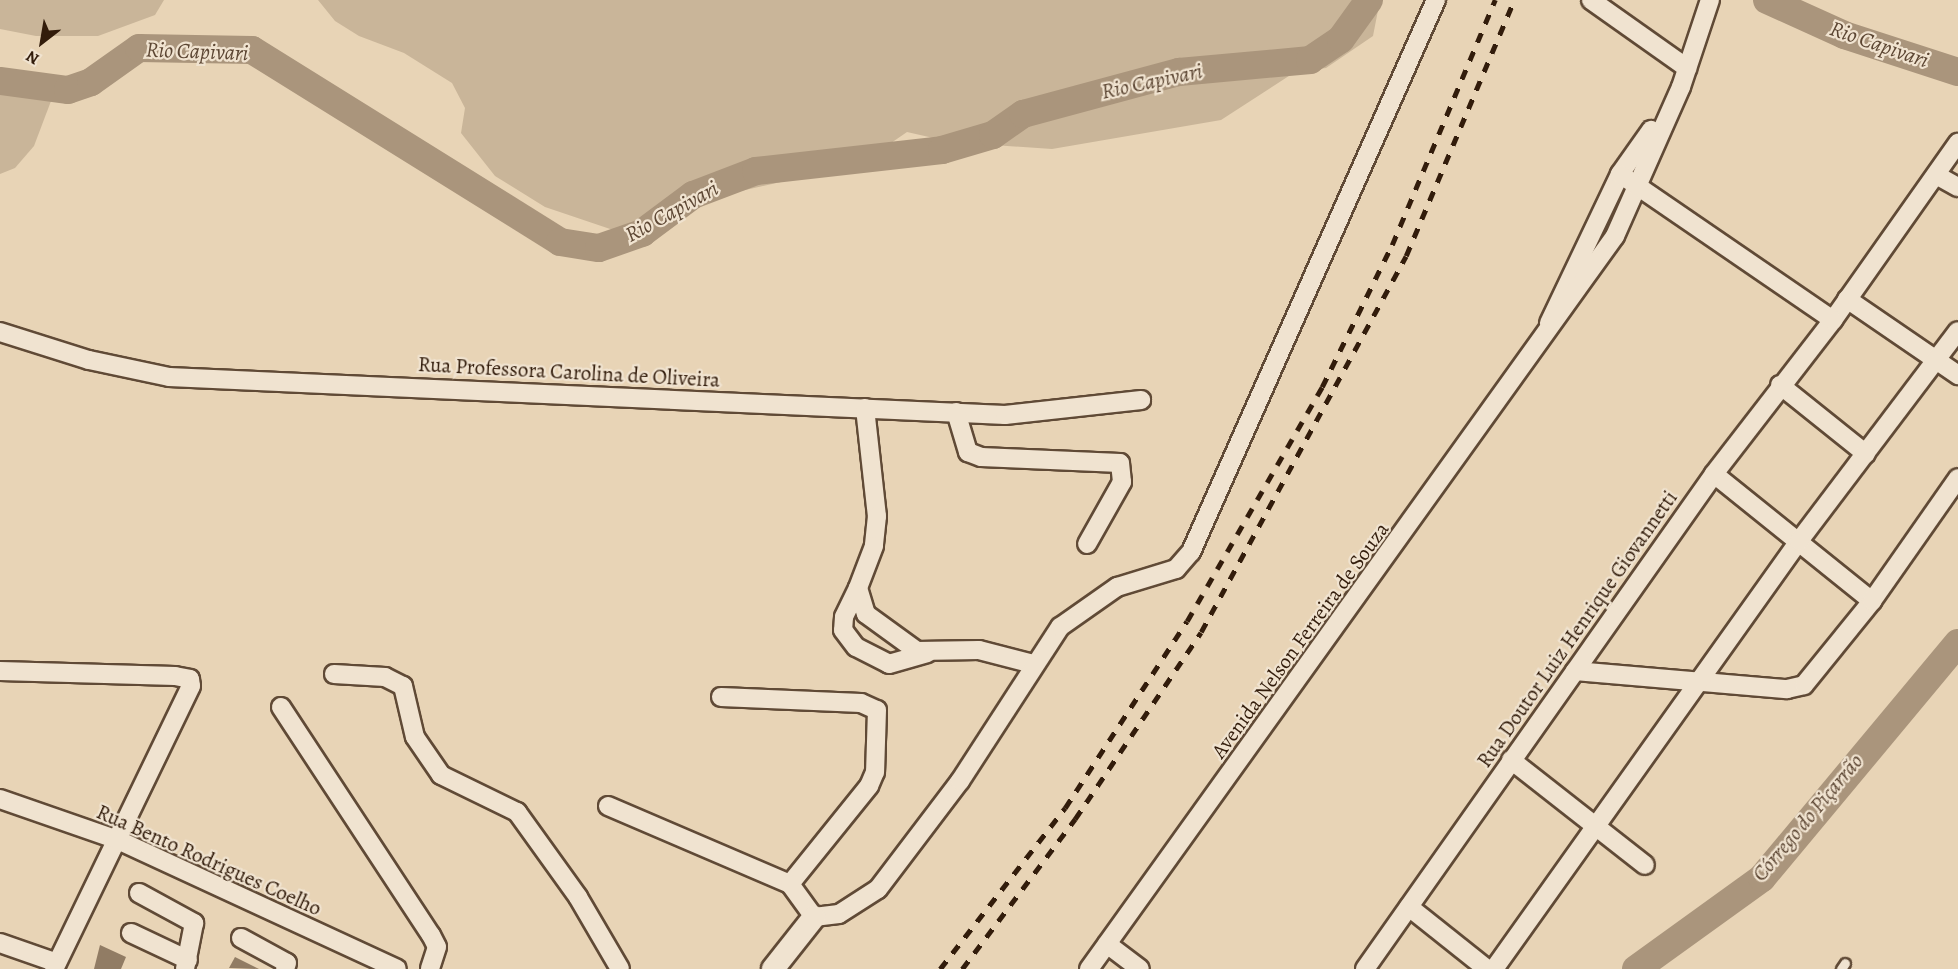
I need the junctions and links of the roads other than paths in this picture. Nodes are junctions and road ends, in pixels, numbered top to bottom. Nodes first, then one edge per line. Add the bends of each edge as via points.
1 (1436, 0) edge
2 (1592, 0) edge
3 (1710, 0) edge
4 (1687, 68) junction
5 (1681, 87) junction
6 (1958, 143) edge
7 (1620, 174) junction
8 (1938, 176) junction
9 (1637, 187) junction
10 (1958, 187) edge
11 (1847, 299) junction
12 (1833, 320) junction
13 (1958, 331) edge
14 (0, 332) edge
15 (1544, 334) junction
16 (1937, 360) junction
17 (1958, 375) edge
18 (1779, 385) junction
19 (1141, 400) dead end
20 (865, 408) junction
21 (956, 412) junction
22 (1866, 454) junction
23 (1714, 474) junction
24 (1958, 478) edge
25 (1799, 541) junction
26 (1087, 544) dead end
27 (858, 588) junction
28 (1872, 601) junction
29 (927, 653) junction
30 (1033, 664) junction
31 (0, 671) edge
32 (1575, 671) junction
33 (334, 674) dead end
34 (1699, 682) junction
35 (721, 697) dead end
36 (281, 707) dead end
37 (1511, 760) junction
38 (0, 799) edge
39 (608, 806) dead end
40 (1597, 825) junction
41 (118, 840) junction
42 (1645, 865) dead end
43 (790, 884) junction
44 (139, 893) dead end
45 (1409, 907) junction
46 (814, 917) junction
47 (131, 933) dead end
48 (241, 938) dead end
49 (0, 944) edge
50 (1107, 944) junction
51 (187, 964) edge
52 (55, 966) edge
53 (285, 969) edge
54 (397, 969) edge
55 (430, 969) edge
56 (620, 969) edge
57 (772, 969) edge
58 (1089, 969) edge
59 (1140, 969) edge
60 (1365, 969) edge
61 (1487, 969) edge
62 (1494, 969) edge

1 - 30 street via 1191,552 1176,569 1160,578 1102,596 1060,627
2 - 4 street
3 - 4 street, Avenida Nelson Ferreira de Souza
4 - 5 street, Avenida Nelson Ferreira de Souza
5 - 7 street, Avenida Nelson Ferreira de Souza
5 - 9 street, Avenida Nelson Ferreira de Souza
6 - 8 street, Rua Doutor Luiz Henrique Giovannetti
7 - 9 street
7 - 15 street, Avenida Nelson Ferreira de Souza via 1569,272
8 - 10 street
8 - 11 street, Rua Doutor Luiz Henrique Giovannetti
9 - 12 street
9 - 15 street, Avenida Nelson Ferreira de Souza via 1615,236
11 - 12 street, Rua Doutor Luiz Henrique Giovannetti
11 - 16 street
12 - 18 street, Rua Doutor Luiz Henrique Giovannetti
13 - 16 street
14 - 20 street, Rua Professora Carolina de Oliveira via 89,360 169,377
15 - 50 street, Avenida Nelson Ferreira de Souza
16 - 17 street
16 - 22 street
18 - 22 street
18 - 23 street, Rua Doutor Luiz Henrique Giovannetti
19 - 21 street, Rua Professora Carolina de Oliveira via 1005,415
20 - 21 street, Rua Professora Carolina de Oliveira
20 - 27 street via 877,516 874,546
21 - 26 street via 968,452 981,458 1120,463 1122,482
22 - 25 street
23 - 25 street
23 - 32 street, Rua Doutor Luiz Henrique Giovannetti
24 - 28 street
25 - 28 street
25 - 34 street
27 - 29 street via 875,623 908,648
27 - 29 street via 844,623 856,647 889,664
28 - 34 street via 1814,677 1797,689
29 - 30 street via 979,651
30 - 46 street via 1010,708 878,889 839,914
31 - 41 street via 190,679
32 - 34 street
32 - 37 street, Rua Doutor Luiz Henrique Giovannetti
33 - 56 street via 385,677 403,686 415,737 441,775 517,812 585,907
34 - 40 street
35 - 43 street via 861,703 877,710 875,772 869,786
36 - 55 street via 431,935 437,947
37 - 40 street
37 - 45 street, Rua Doutor Luiz Henrique Giovannetti
38 - 41 street, Rua Bento Rodrigues Coelho
39 - 43 street
40 - 42 street
40 - 62 street
41 - 52 street
41 - 54 street, Rua Bento Rodrigues Coelho
43 - 46 street
44 - 51 street via 194,922
45 - 60 street, Rua Doutor Luiz Henrique Giovannetti
45 - 61 street
46 - 57 street
47 - 51 street
48 - 53 street via 287,963
49 - 52 street
50 - 58 street, Avenida Nelson Ferreira de Souza
50 - 59 street

